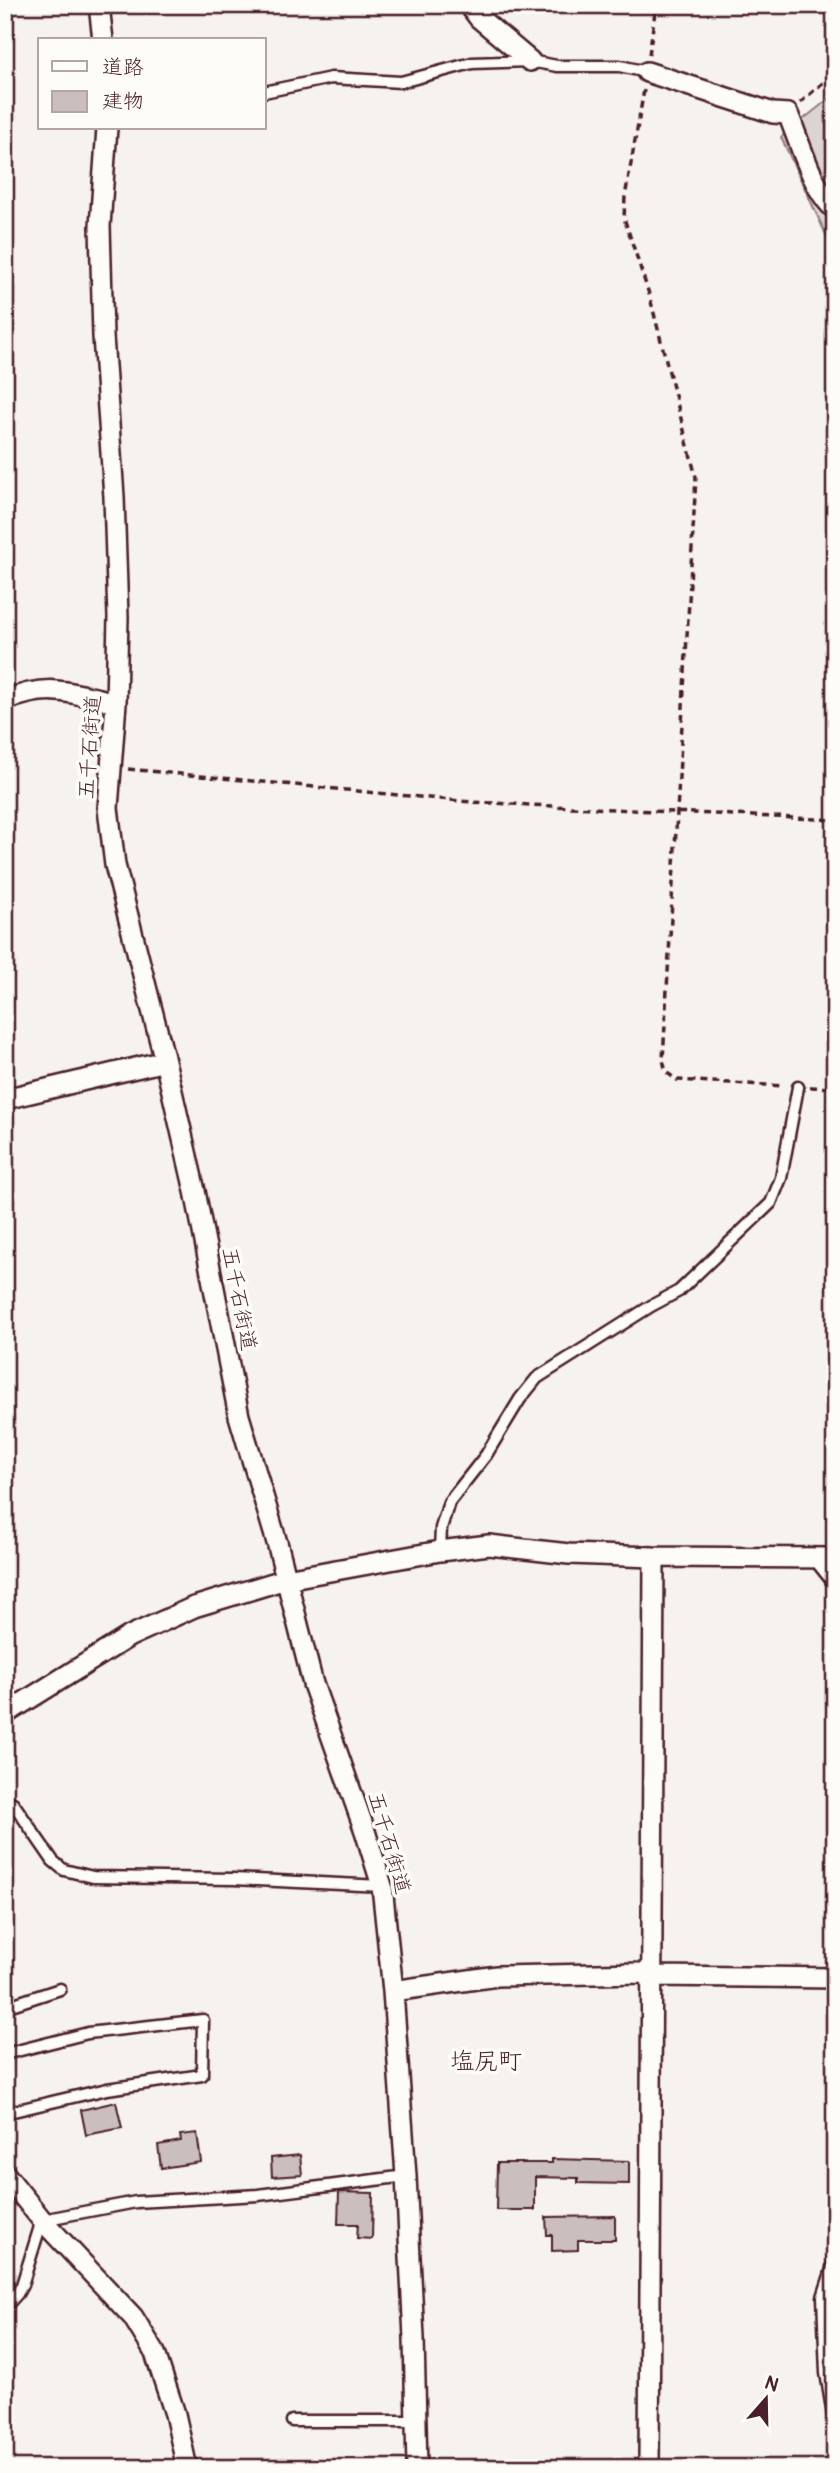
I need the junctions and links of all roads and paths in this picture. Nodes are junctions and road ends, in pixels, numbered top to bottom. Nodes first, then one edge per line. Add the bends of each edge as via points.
1 (99, 5) edge
2 (469, 5) edge
3 (656, 5) edge
4 (103, 38) edge
5 (530, 61) junction
6 (647, 72) junction
7 (835, 72) edge
8 (266, 92) edge
9 (788, 114) junction
10 (107, 130) edge
11 (835, 209) edge
12 (5, 701) edge
13 (116, 703) junction
14 (110, 768) junction
15 (677, 811) junction
16 (835, 820) edge
17 (165, 1061) junction
18 (798, 1087) junction
19 (835, 1088) edge
20 (5, 1098) edge
21 (440, 1551) junction
22 (654, 1557) junction
23 (825, 1559) edge
24 (286, 1579) junction
25 (835, 1585) edge
26 (5, 1714) edge
27 (5, 1800) edge
28 (382, 1886) junction
29 (653, 1976) junction
30 (835, 1978) edge
31 (60, 1989) dead end
32 (393, 1991) junction
33 (5, 2007) edge
34 (5, 2054) edge
35 (5, 2113) edge
36 (5, 2174) edge
37 (406, 2176) junction
38 (42, 2220) junction
39 (835, 2260) edge
40 (5, 2307) edge
41 (292, 2421) dead end
42 (416, 2421) junction
43 (835, 2427) edge
44 (187, 2468) edge
45 (417, 2468) edge
46 (649, 2468) edge

1 - 4 street
2 - 5 street via 479,19
3 - 6 path
5 - 6 lane
5 - 8 lane via 472,64 401,82 331,78
6 - 9 street
6 - 15 path via 624,218 649,294 696,477
7 - 9 path
9 - 11 street via 819,189
10 - 13 street, 五千石街道 via 100,226 114,497
12 - 13 street via 23,693 55,689
13 - 14 street, 五千石街道
14 - 15 path via 471,802
14 - 17 street, 五千石街道 via 108,808 115,865
15 - 16 path
15 - 18 path via 663,1060 666,1072 677,1080
17 - 20 street
17 - 24 street, 五千石街道 via 239,1416
18 - 19 path
18 - 21 lane via 781,1178 771,1203 679,1291 537,1378 449,1502
21 - 22 street via 489,1545
21 - 24 street
22 - 23 street
22 - 29 street
23 - 25 lane
24 - 26 street via 194,1606 130,1636
24 - 28 street, 五千石街道 via 313,1684
27 - 28 lane via 13,1803 53,1861 64,1870 93,1877
28 - 32 street, 五千石街道
29 - 30 street
29 - 32 street via 497,1976
29 - 46 street
31 - 33 lane
32 - 37 street, 五千石街道
34 - 35 lane via 88,2033 202,2021 202,2076 107,2089
36 - 38 street
37 - 38 lane via 258,2195 136,2202
37 - 42 street, 五千石街道
38 - 40 lane via 22,2285
38 - 44 street via 133,2317 155,2353
39 - 43 lane via 823,2297 826,2373
41 - 42 lane
42 - 45 street, 五千石街道

